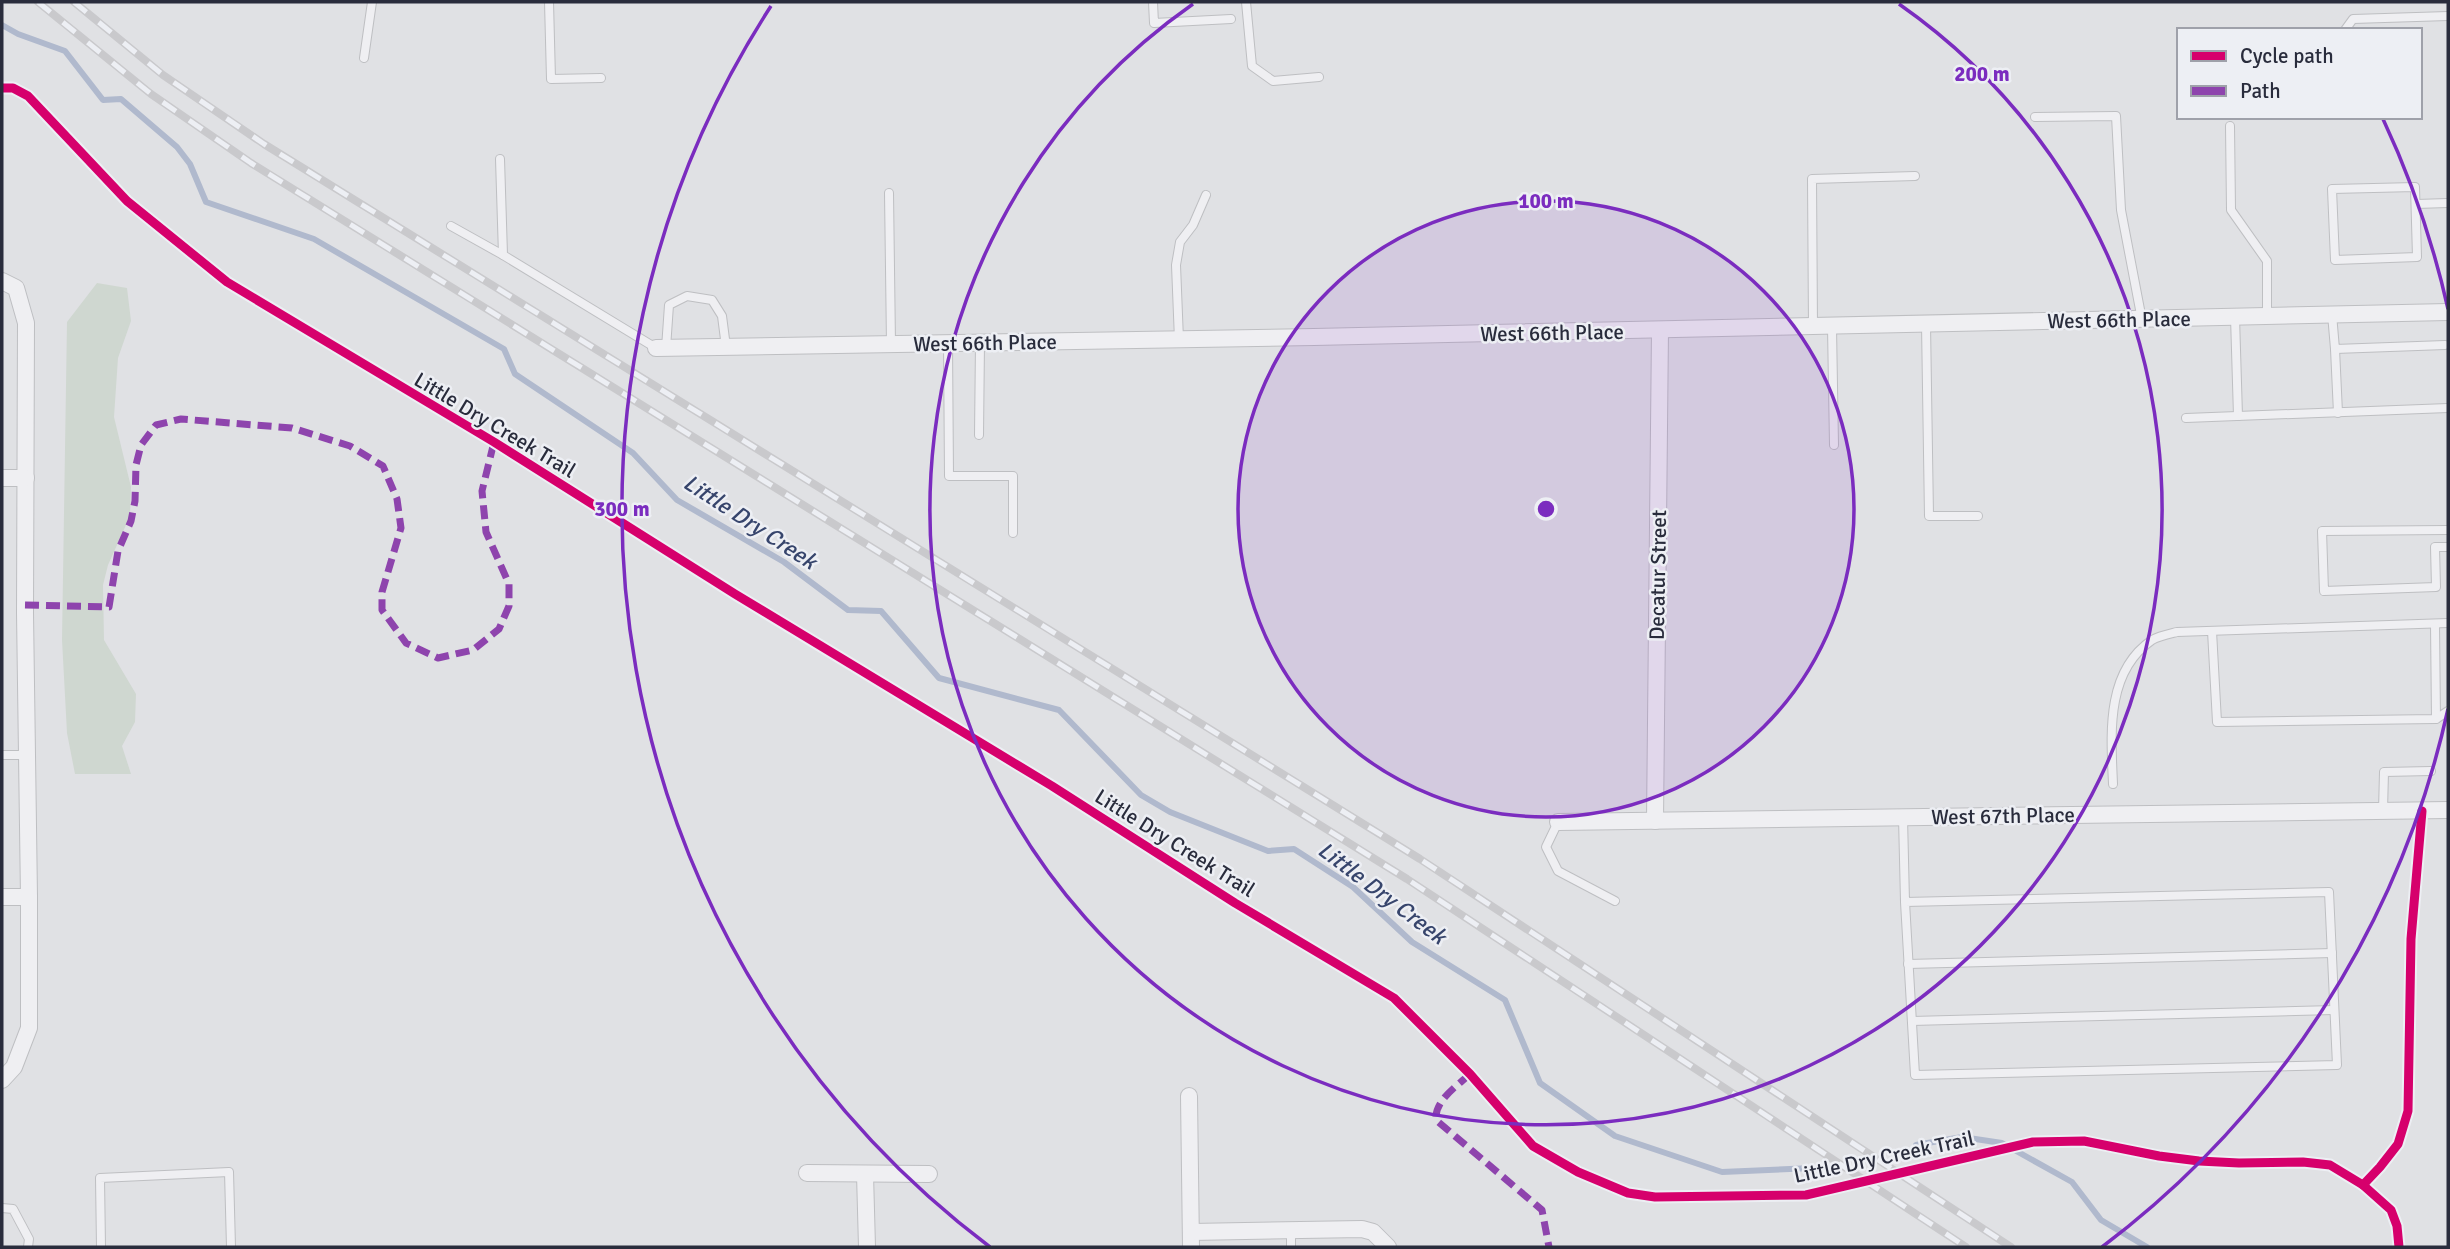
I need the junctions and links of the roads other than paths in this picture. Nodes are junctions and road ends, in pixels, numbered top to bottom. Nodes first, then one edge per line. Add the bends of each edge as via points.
1 (372, 2) edge
2 (549, 2) edge
3 (1153, 2) edge
4 (1246, 2) edge
5 (2448, 16) edge
6 (1231, 19) dead end
7 (2346, 28) edge
8 (364, 58) dead end
9 (1319, 77) dead end
10 (601, 78) dead end
11 (2035, 117) dead end
12 (2230, 127) dead end
13 (500, 159) dead end
14 (1915, 176) dead end
15 (888, 193) dead end
16 (1206, 195) dead end
17 (2448, 203) edge
18 (2416, 204) junction
19 (450, 226) dead end
20 (503, 255) junction
21 (2, 281) edge
22 (2448, 312) edge
23 (2332, 314) junction
24 (2267, 316) junction
25 (2235, 317) junction
26 (2142, 320) junction
27 (1926, 324) junction
28 (1813, 327) junction
29 (1832, 327) junction
30 (1660, 330) junction
31 (1179, 340) junction
32 (948, 343) junction
33 (979, 343) junction
34 (891, 344) junction
35 (2445, 345) dead end
36 (726, 347) junction
37 (661, 348) junction
38 (2335, 349) junction
39 (2448, 408) edge
40 (2338, 412) junction
41 (2238, 416) junction
42 (2186, 418) dead end
43 (979, 435) dead end
44 (1834, 445) dead end
45 (2, 478) edge
46 (26, 478) junction
47 (1978, 516) dead end
48 (2448, 530) edge
49 (1013, 533) dead end
50 (2448, 547) edge
51 (2435, 624) junction
52 (2448, 624) edge
53 (2213, 631) junction
54 (2448, 711) edge
55 (2436, 719) junction
56 (2, 755) edge
57 (26, 755) junction
58 (2431, 771) dead end
59 (2113, 785) dead end
60 (2448, 810) edge
61 (2383, 811) junction
62 (1903, 817) junction
63 (1558, 821) joint
64 (1655, 821) junction
65 (2, 897) edge
66 (29, 897) junction
67 (1615, 901) dead end
68 (1905, 902) junction
69 (2332, 953) junction
70 (1908, 964) junction
71 (2334, 1010) junction
72 (1912, 1021) junction
73 (2, 1080) edge
74 (1189, 1096) dead end
75 (807, 1173) dead end
76 (865, 1174) junction
77 (929, 1174) dead end
78 (2, 1208) edge
79 (1291, 1229) junction
80 (1191, 1240) edge
81 (28, 1247) edge
82 (101, 1247) edge
83 (231, 1247) edge
84 (867, 1247) edge
85 (1291, 1247) edge
86 (1388, 1247) edge

1 - 8 lane
2 - 10 lane via 551,79
3 - 6 lane via 1154,23
4 - 9 lane via 1252,65 1273,80
5 - 7 lane via 2353,19
11 - 26 lane via 2116,116 2121,210
12 - 24 lane via 2231,210 2267,261
13 - 20 lane
14 - 28 lane via 1812,179
15 - 34 lane
16 - 31 lane via 1194,225 1180,242 1176,265
17 - 18 lane
18 - 18 lane via 2417,257 2335,260 2332,189 2415,187
19 - 20 lane
20 - 37 lane
21 - 46 street via 16,288 26,323
22 - 23 street, West 66th Place
23 - 24 street, West 66th Place
23 - 38 lane
24 - 25 street, West 66th Place
25 - 26 street, West 66th Place
25 - 41 lane
26 - 27 street, West 66th Place
27 - 29 street, West 66th Place
27 - 47 lane via 1929,516
28 - 29 street, West 66th Place
28 - 30 street, West 66th Place
29 - 44 lane
30 - 31 street, West 66th Place
30 - 64 street, Decatur Street
31 - 33 street, West 66th Place
32 - 33 street, West 66th Place
32 - 34 street, West 66th Place
32 - 49 lane via 949,477 1013,476
33 - 43 lane
34 - 36 street, West 66th Place
35 - 38 lane
36 - 37 street, West 66th Place
36 - 37 lane via 722,316 712,300 687,296 669,305
38 - 40 lane
39 - 40 lane
40 - 41 lane
41 - 42 lane
45 - 46 street
46 - 57 street
48 - 50 lane via 2322,531 2324,591 2436,587 2435,547
51 - 52 lane
51 - 53 lane
51 - 55 lane
53 - 55 lane via 2217,722
53 - 59 lane via 2178,632 2154,639 2135,655 2114,703
54 - 55 lane
56 - 57 lane
57 - 66 street
58 - 61 lane via 2384,772
60 - 61 street, West 67th Place
61 - 62 street, West 67th Place
62 - 64 street, West 67th Place
62 - 68 lane
63 - 64 street, West 67th Place
63 - 67 lane via 1546,847 1558,871
65 - 66 street
66 - 73 street via 29,1028 15,1067
68 - 69 lane via 2329,891
68 - 70 lane
69 - 70 lane
69 - 71 lane
70 - 72 lane
71 - 72 lane
71 - 72 lane via 2337,1065 1915,1075
74 - 80 street
75 - 76 street
76 - 77 street
76 - 84 street
78 - 81 lane via 13,1209 29,1239
79 - 80 street
79 - 85 lane
79 - 86 street via 1362,1229 1373,1232
82 - 83 lane via 100,1178 229,1172

